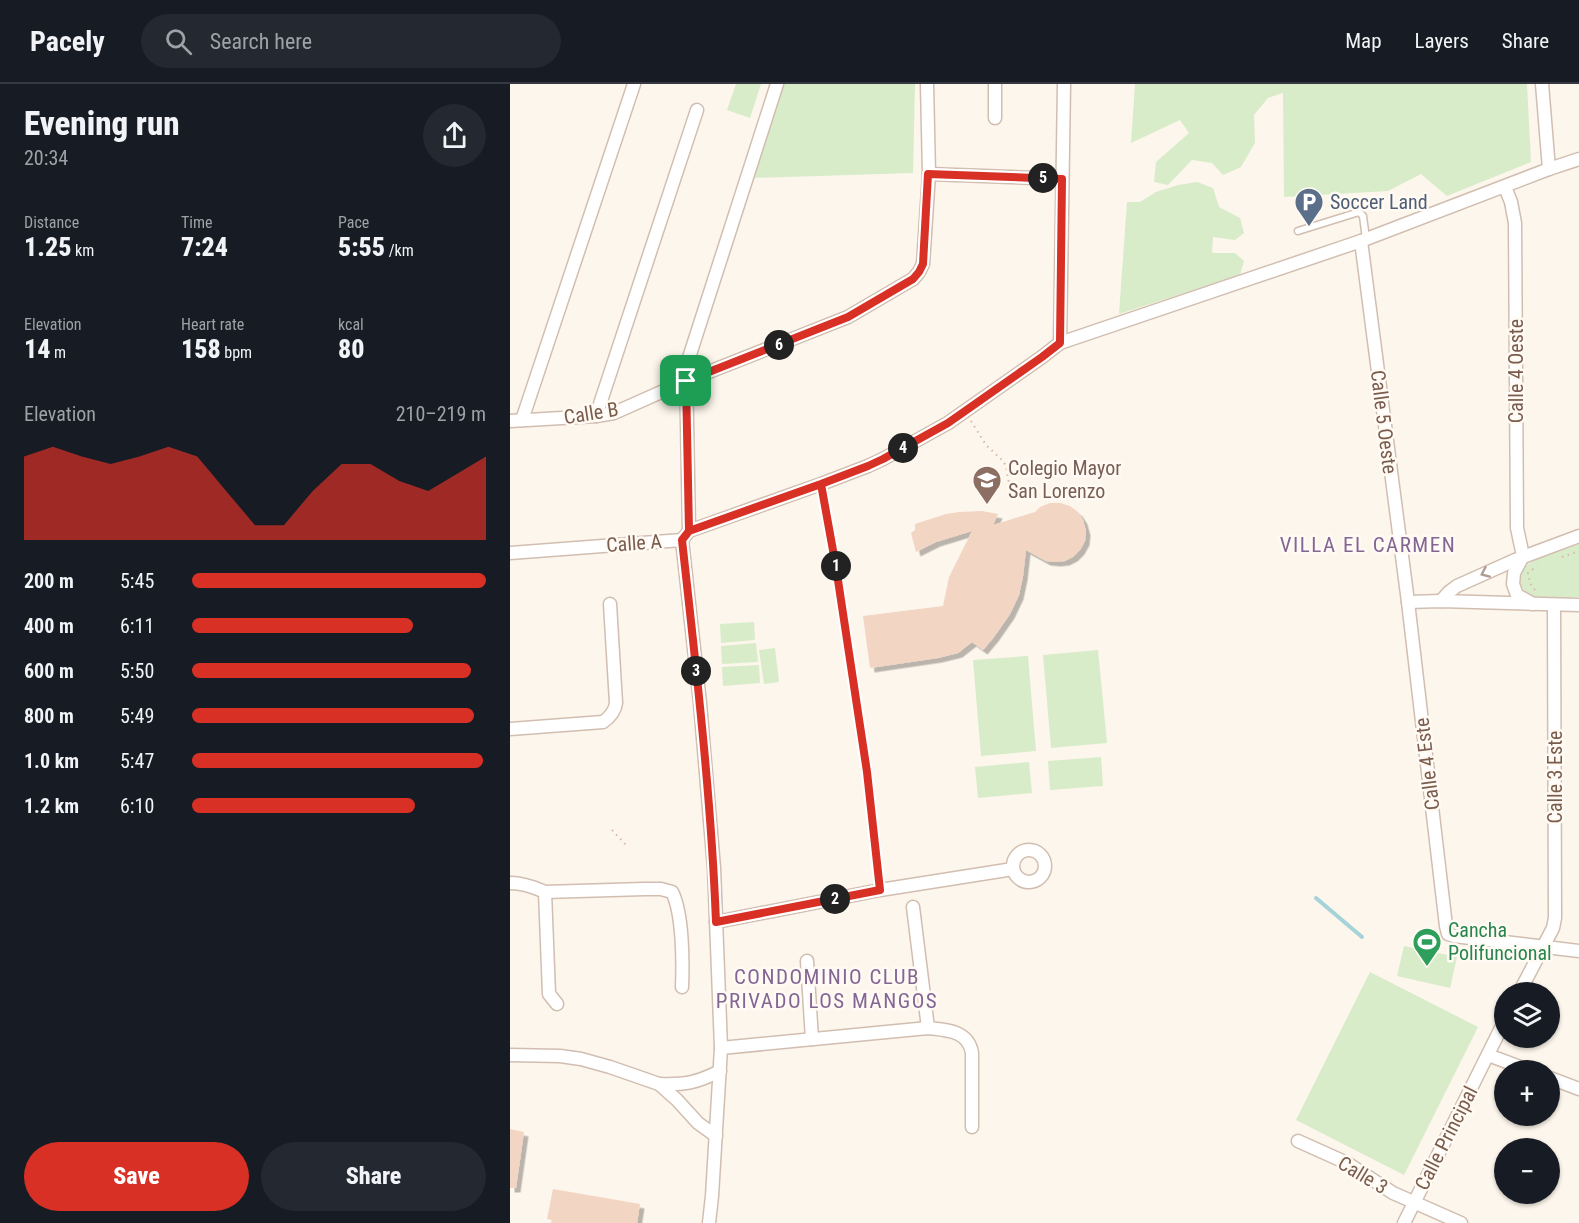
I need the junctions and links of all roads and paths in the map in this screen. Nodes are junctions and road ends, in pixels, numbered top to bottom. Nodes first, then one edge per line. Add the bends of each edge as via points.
1 (634, 84) edge
2 (777, 84) edge
3 (927, 84) edge
4 (995, 84) edge
5 (1064, 84) edge
6 (1542, 84) edge
7 (697, 110) dead end
8 (995, 118) dead end
9 (1579, 159) edge
10 (1549, 169) junction
11 (928, 174) junction
12 (1062, 179) junction
13 (1504, 187) junction
14 (1298, 231) dead end
15 (1363, 240) junction
16 (1060, 343) junction
17 (686, 381) junction
18 (596, 416) junction
19 (516, 421) edge
20 (971, 421) dead end
21 (821, 484) junction
22 (1015, 494) dead end
23 (686, 536) junction
24 (1579, 536) edge
25 (1579, 551) edge
26 (510, 553) edge
27 (1523, 556) junction
28 (1558, 558) dead end
29 (1537, 566) dead end
30 (1536, 591) dead end
31 (1441, 601) junction
32 (1408, 602) junction
33 (610, 603) dead end
34 (1533, 604) junction
35 (1579, 604) edge
36 (1554, 605) junction
37 (510, 729) edge
38 (612, 830) dead end
39 (626, 845) dead end
40 (1013, 869) dead end
41 (510, 882) edge
42 (880, 890) junction
43 (545, 892) junction
44 (913, 907) dead end
45 (716, 922) junction
46 (1543, 946) junction
47 (1579, 951) edge
48 (807, 961) dead end
49 (1525, 982) edge
50 (682, 987) dead end
51 (557, 1005) dead end
52 (927, 1028) junction
53 (812, 1040) junction
54 (1494, 1043) edge
55 (721, 1048) junction
56 (510, 1055) edge
57 (1488, 1055) junction
58 (1501, 1060) edge
59 (720, 1071) junction
60 (1560, 1082) edge
61 (659, 1084) junction
62 (1579, 1089) edge
63 (972, 1127) dead end
64 (716, 1136) junction
65 (1298, 1141) dead end
66 (1414, 1202) junction
67 (709, 1223) edge
68 (1404, 1223) edge
69 (1461, 1223) edge

1 - 19 street
2 - 17 street via 686,367
3 - 11 street, Calle B
4 - 8 street
5 - 12 street
6 - 10 street
7 - 18 street
9 - 10 street, Calle A
10 - 13 street, Calle A
11 - 12 street
11 - 17 street, Calle B via 923,264 913,279 848,317
12 - 16 street
13 - 15 street, Calle A
13 - 27 street, Calle 4 Oeste via 1515,223 1517,528
14 - 15 lane via 1359,212 1363,216
15 - 16 street, Calle A
15 - 32 street, Calle 5 Oeste
16 - 21 street, Calle A via 948,423 868,466
17 - 18 street, Calle B
17 - 23 street
18 - 19 street, Calle B
20 - 22 path via 986,445 1004,462
21 - 23 street, Calle A
21 - 42 lane via 867,772
23 - 26 street, Calle A
23 - 45 street
24 - 27 street
25 - 28 path
27 -> 31 street via 1457,586
27 - 34 street via 1513,584 1517,595
29 - 30 path via 1528,573
31 - 32 street
31 - 34 street
32 - 46 street, Calle 4 Este via 1448,934
33 - 37 street via 616,703 612,715 603,722
34 - 36 street
35 - 36 street
36 - 46 street, Calle 3 Este via 1556,906 1553,928
38 - 39 path
40 - 42 street
41 - 43 street
42 - 45 street
43 - 50 street via 672,892 679,920
43 - 51 street via 549,994
44 - 52 street
45 - 55 street
46 - 47 street
46 - 49 street
48 - 53 street
52 - 53 street
52 - 63 street via 953,1031 971,1045
53 - 55 street
54 - 57 street, Calle Principal
55 - 59 street
56 - 61 street via 581,1059
57 - 58 street
57 - 66 street, Calle Principal
59 - 61 street via 682,1085
59 - 64 street
60 - 62 street
61 - 64 street
64 - 67 street
65 - 66 street, Calle 3 via 1347,1163
66 - 68 street, Calle Principal
66 - 69 street, Calle 3

